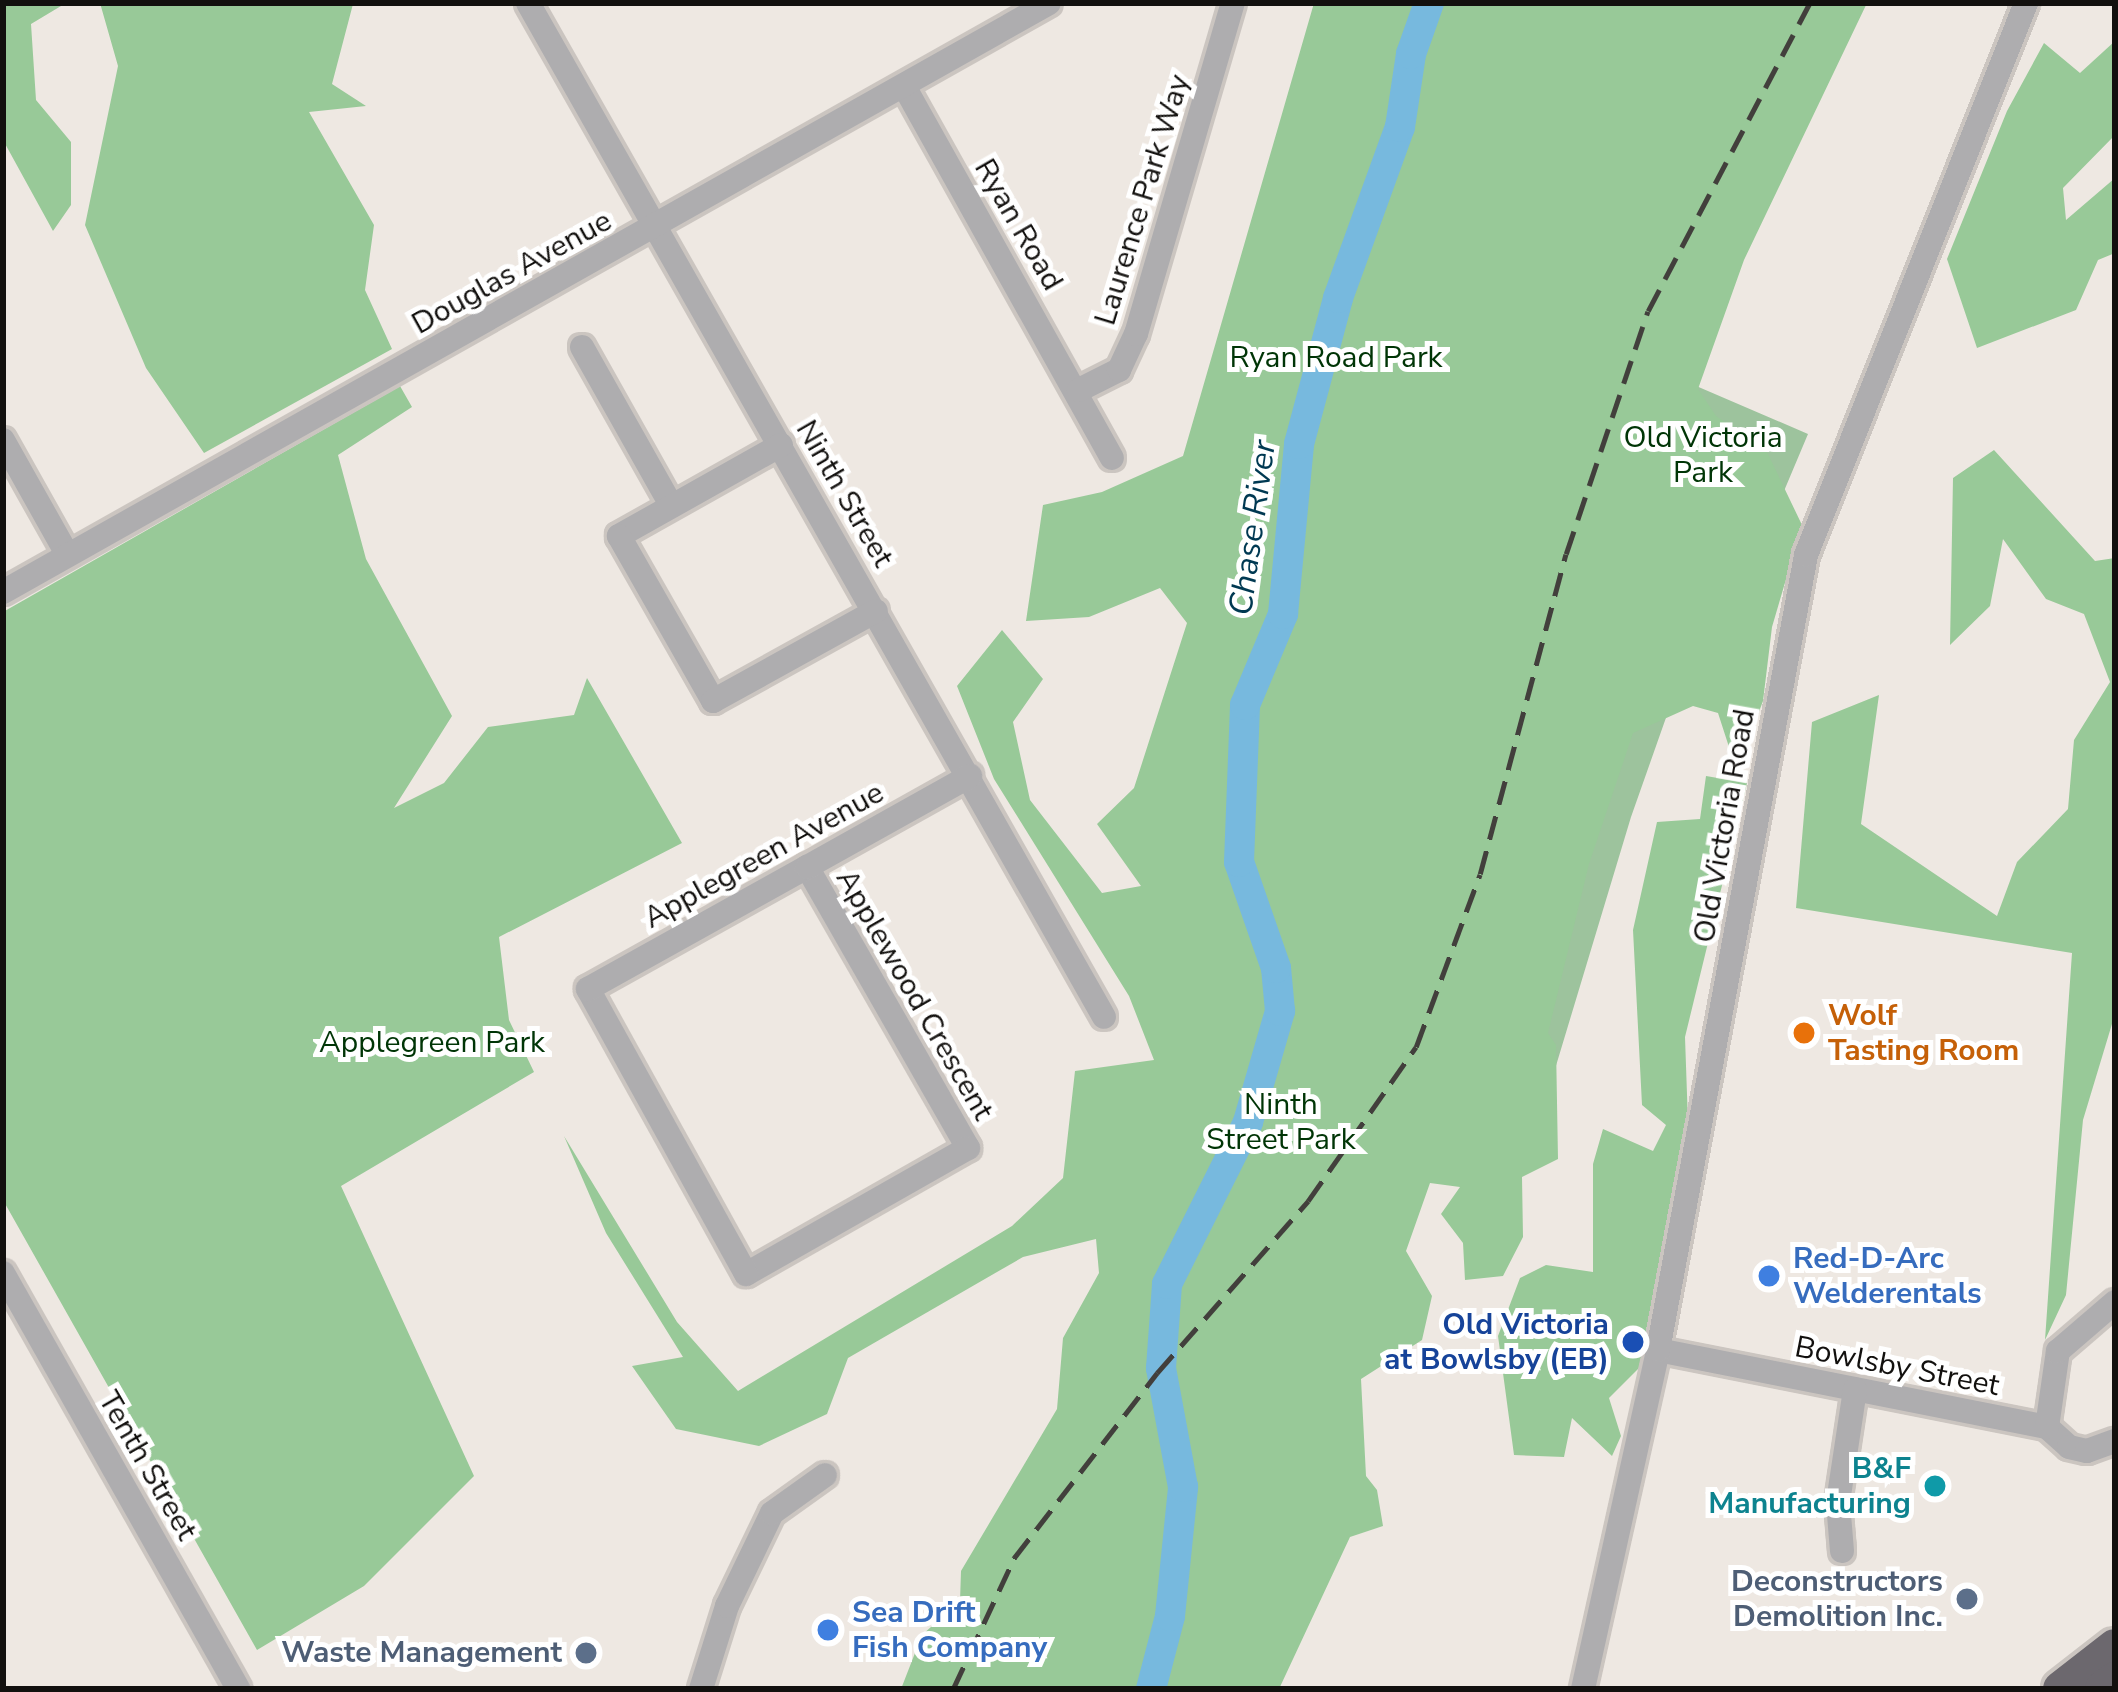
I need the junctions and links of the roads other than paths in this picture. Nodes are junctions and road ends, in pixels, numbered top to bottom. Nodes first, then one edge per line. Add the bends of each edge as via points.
1 (528, 3) edge
2 (1049, 3) edge
3 (1233, 3) edge
4 (2026, 3) edge
5 (904, 86) junction
6 (656, 227) junction
7 (582, 347) dead end
8 (1079, 391) junction
9 (3, 440) edge
10 (781, 445) junction
11 (1112, 458) dead end
12 (671, 505) junction
13 (68, 554) junction
14 (3, 592) edge
15 (876, 611) junction
16 (970, 776) junction
17 (807, 867) junction
18 (587, 989) joint
19 (1104, 1017) dead end
20 (3, 1274) edge
21 (2115, 1302) edge
22 (1658, 1350) junction
23 (1856, 1389) junction
24 (2048, 1427) junction
25 (2115, 1442) edge
26 (825, 1474) dead end
27 (1842, 1551) dead end
28 (2115, 1647) edge
29 (2115, 1680) edge
30 (238, 1689) edge
31 (701, 1689) edge
32 (1582, 1689) edge
33 (2061, 1689) edge
34 (2103, 1689) edge

1 - 6 street, Ninth Street
2 - 5 street, Douglas Avenue
3 - 8 street, Laurence Park Way via 1136,334 1120,370
4 - 22 street, Old Victoria Road via 1806,555
5 - 6 street, Douglas Avenue
5 - 8 street, Ryan Road
6 - 10 street, Ninth Street
6 - 13 street, Douglas Avenue
7 - 12 street
8 - 11 street, Ryan Road
9 - 13 street
10 - 12 street
10 - 15 street, Ninth Street
12 - 15 street via 619,536 713,701
13 - 14 street, Douglas Avenue
15 - 16 street, Ninth Street
16 - 17 street, Applegreen Avenue
16 - 19 street, Ninth Street
17 - 18 street, Applegreen Avenue
17 - 18 street, Applewood Crescent via 968,1148 746,1274
20 - 30 street, Tenth Street
21 - 24 street via 2058,1351
22 - 23 street, Bowlsby Street
22 - 32 street, Old Victoria Road
23 - 24 street, Bowlsby Street
23 - 27 street via 1838,1502
24 - 25 street, Bowlsby Street via 2069,1447
26 - 31 street via 772,1513 727,1606
28 - 33 highway
29 - 34 highway

